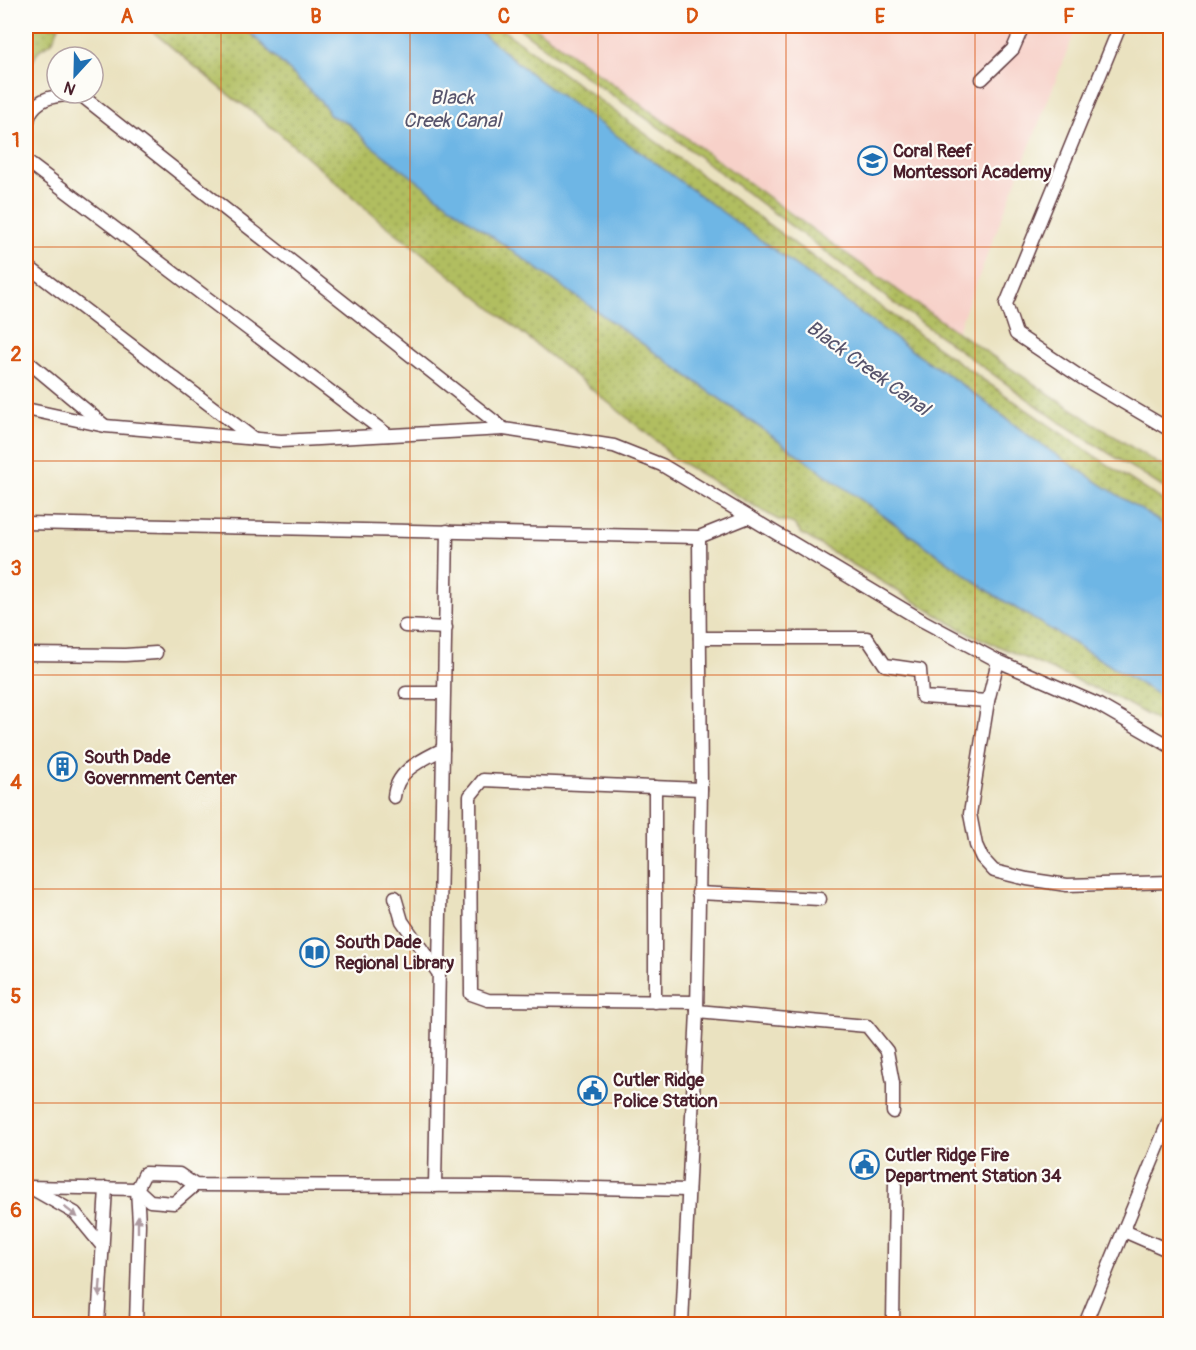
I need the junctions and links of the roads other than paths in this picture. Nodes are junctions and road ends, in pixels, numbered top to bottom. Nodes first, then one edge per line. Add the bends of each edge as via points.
1 (1023, 26) edge
2 (1120, 26) edge
3 (982, 79) dead end
4 (26, 132) edge
5 (26, 161) edge
6 (26, 265) edge
7 (26, 360) edge
8 (26, 409) edge
9 (105, 426) junction
10 (504, 429) junction
11 (1170, 430) edge
12 (388, 435) junction
13 (254, 439) junction
14 (749, 517) junction
15 (26, 524) edge
16 (447, 531) junction
17 (699, 537) junction
18 (405, 626) dead end
19 (446, 628) junction
20 (699, 638) junction
21 (156, 653) dead end
22 (26, 654) edge
23 (998, 662) junction
24 (406, 693) dead end
25 (444, 693) junction
26 (988, 701) junction
27 (1170, 746) edge
28 (443, 749) junction
29 (655, 788) junction
30 (701, 789) junction
31 (394, 797) dead end
32 (1170, 882) edge
33 (698, 893) junction
34 (395, 897) dead end
35 (820, 899) dead end
36 (439, 974) junction
37 (655, 1002) junction
38 (697, 1007) junction
39 (893, 1112) dead end
40 (1170, 1118) edge
41 (895, 1183) dead end
42 (195, 1185) junction
43 (435, 1186) junction
44 (28, 1187) edge
45 (106, 1188) junction
46 (137, 1189) junction
47 (688, 1190) junction
48 (1124, 1231) junction
49 (103, 1247) junction
50 (1170, 1251) edge
51 (98, 1324) edge
52 (136, 1324) edge
53 (682, 1324) edge
54 (892, 1324) edge
55 (1085, 1324) edge

1 - 3 lane via 1013,49
2 - 11 lane via 1006,304 1016,334
4 - 10 lane via 31,113 40,102 82,96
5 - 12 lane
6 - 13 lane
7 - 9 lane
8 - 9 lane
9 - 13 lane
10 - 12 lane
10 - 14 lane via 614,447 662,465
12 - 13 lane
14 - 17 lane
14 - 23 lane
15 - 16 lane
16 - 17 lane
16 - 19 lane
17 - 20 lane
18 - 19 lane
19 - 25 lane
20 - 26 lane via 867,638 885,665 920,670 922,697
20 - 30 lane
21 - 22 lane
23 - 26 lane
23 - 27 lane via 1097,704
24 - 25 lane
25 - 28 lane
26 - 32 lane via 970,814 976,844 994,871 1067,885
28 - 31 lane via 407,769
28 - 36 lane
29 - 30 lane
29 - 37 lane
29 - 37 lane via 483,780 470,796 471,994 489,1000
30 - 33 lane
33 - 35 lane
33 - 38 lane
34 - 36 lane via 402,921
36 - 43 lane
37 - 38 lane
38 - 39 lane via 867,1026 887,1051
38 - 47 lane
40 - 48 lane
41 - 54 lane
42 - 43 lane
42 - 46 lane via 174,1203 150,1201
42 - 46 lane via 178,1174 145,1173
43 - 47 lane
44 - 45 lane
44 -> 49 lane via 75,1214
45 - 46 lane
45 - 49 lane
52 -> 46 lane
47 - 53 lane
48 - 50 lane
48 - 55 lane
49 -> 51 lane

